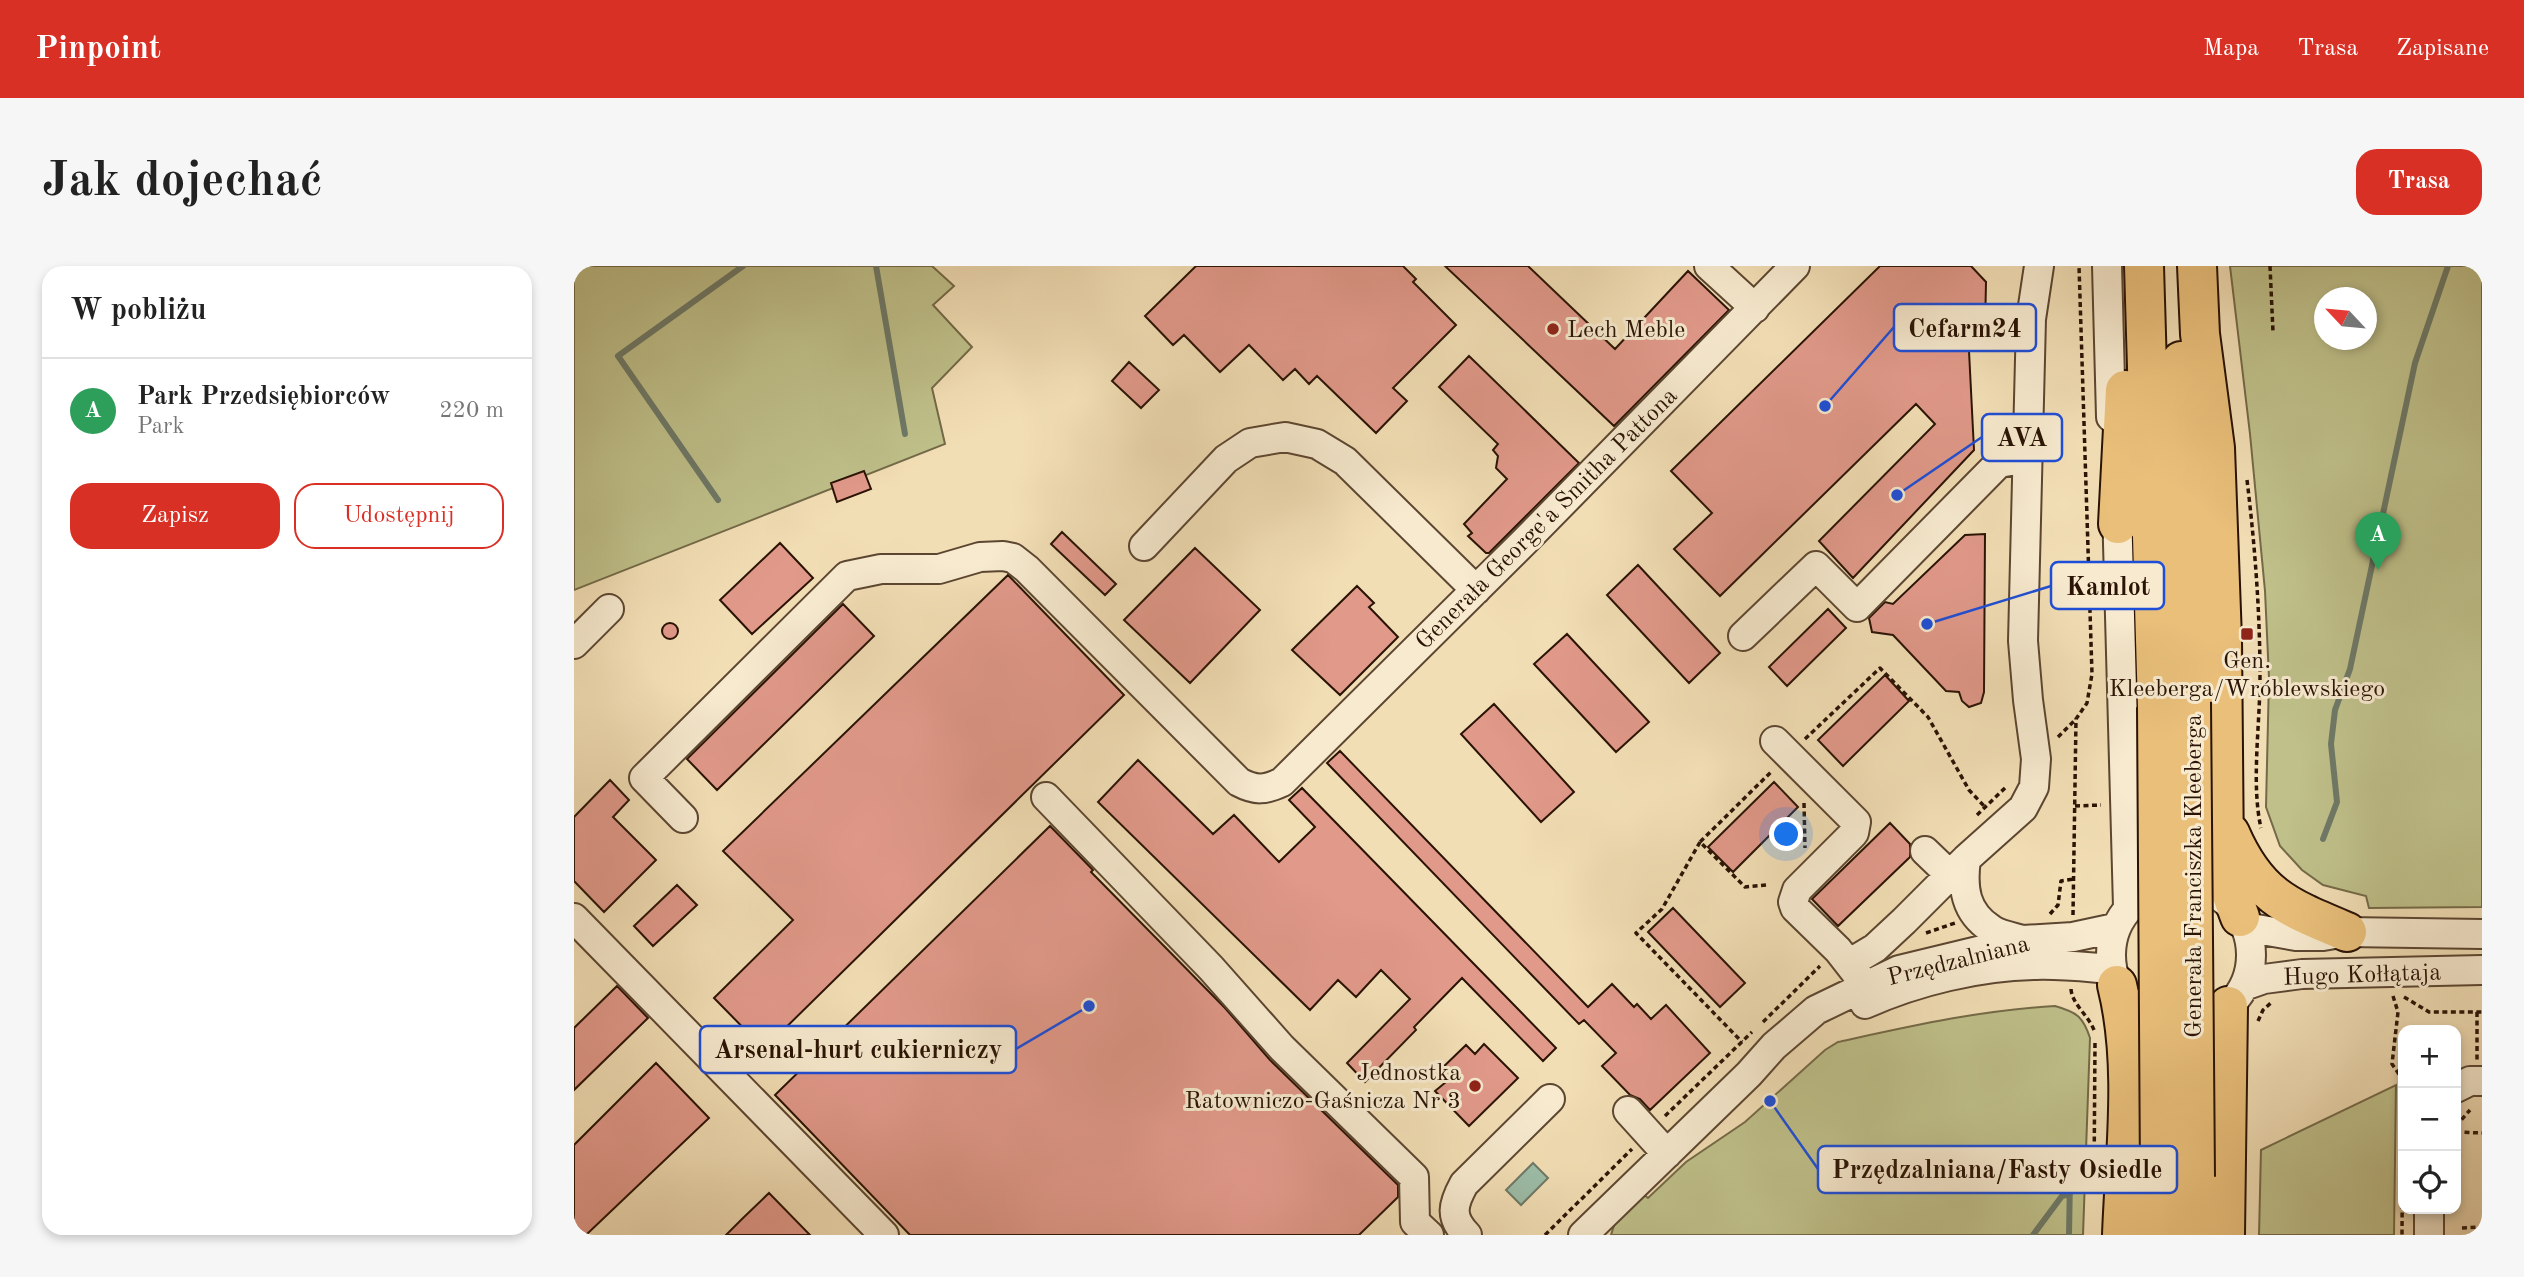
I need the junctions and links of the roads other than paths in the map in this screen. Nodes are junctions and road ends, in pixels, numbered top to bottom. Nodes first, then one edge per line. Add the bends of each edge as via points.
1 (1709, 266) edge
2 (1795, 266) edge
3 (2039, 266) edge
4 (2106, 266) edge
5 (2134, 266) edge
6 (2144, 266) edge
7 (2179, 266) edge
8 (2197, 266) edge
9 (1755, 308) junction
10 (2027, 458) junction
11 (2118, 524) junction
12 (1144, 546) dead end
13 (1476, 590) junction
14 (609, 609) dead end
15 (1743, 636) dead end
16 (574, 644) edge
17 (2174, 704) junction
18 (1782, 748) road end
19 (1046, 797) dead end
20 (683, 818) dead end
21 (2225, 821) junction
22 (1925, 850) dead end
23 (1958, 867) junction
24 (574, 918) edge
25 (2122, 918) junction
26 (2243, 922) junction
27 (2347, 932) junction
28 (2482, 934) edge
29 (2023, 940) junction
30 (2482, 970) edge
31 (1857, 974) junction
32 (2114, 977) junction
33 (2236, 996) junction
34 (1749, 1074) junction
35 (1550, 1099) dead end
36 (1628, 1111) dead end
37 (1668, 1154) junction
38 (2178, 1176) junction
39 (2429, 1214) edge
40 (884, 1235) edge
41 (1429, 1235) edge
42 (1466, 1235) edge
43 (1583, 1235) edge
44 (2122, 1235) edge
45 (2158, 1235) edge
46 (2194, 1235) edge
47 (2225, 1235) edge
48 (2429, 1235) edge

1 - 9 street
2 - 9 street, Generała George'a Smitha Pattona
3 - 10 street via 2031,319
4 - 11 street
5 - 11 highway
6 - 17 highway, Generała Franciszka Kleeberga
7 - 17 highway, Generała Franciszka Kleeberga
8 - 21 highway via 2200,334 2215,448
9 - 13 street, Generała George'a Smitha Pattona
10 - 15 street via 1999,463 1857,607 1816,566
10 - 23 street via 2023,641 2036,776 2023,808
11 - 25 street
12 - 13 street via 1226,459 1250,443 1284,436 1317,444 1345,461
13 - 20 street, Generała George'a Smitha Pattona via 1296,769 1266,790 1239,782 1013,558 980,557 939,569 881,569 847,576 644,778
14 - 16 street
17 - 38 highway, Generała Franciszka Kleeberga, bridge
18 - 31 street via 1856,822 1854,833 1797,890 1793,902
19 - 41 street via 1282,1048 1414,1177 1415,1222
21 - 26 highway via 2226,877
21 - 27 highway via 2240,856 2260,884 2301,913
22 - 23 street
23 - 29 street via 1966,899 1976,914 1992,930
23 - 31 street via 1875,948
24 - 40 street
25 - 26 street via 2143,895 2178,884 2214,892
25 - 29 street, Przędzalniana via 2073,937
25 - 32 street via 2110,948
26 - 27 street, Hugo Kołłątaja via 2296,936
26 - 33 street via 2251,950 2248,974
27 - 28 street, Hugo Kołłątaja
29 - 31 street, Przędzalniana via 1899,970
30 - 33 street, Hugo Kołłątaja via 2302,974 2264,979
31 - 34 street, Przędzalniana via 1773,1045
32 - 33 street via 2127,1001 2141,1013 2177,1025 2204,1020
32 - 34 street, Przędzalniana via 2073,967 2035,965 1954,976 1890,994 1826,1023
32 - 44 highway via 2129,1055
33 - 47 highway
34 - 37 street, Przędzalniana
35 - 42 street via 1464,1184 1455,1199 1454,1213
36 - 37 street
37 - 43 street, Przędzalniana
38 - 45 highway, Generała Franciszka Kleeberga
38 - 46 highway, Generała Franciszka Kleeberga
39 - 48 street

